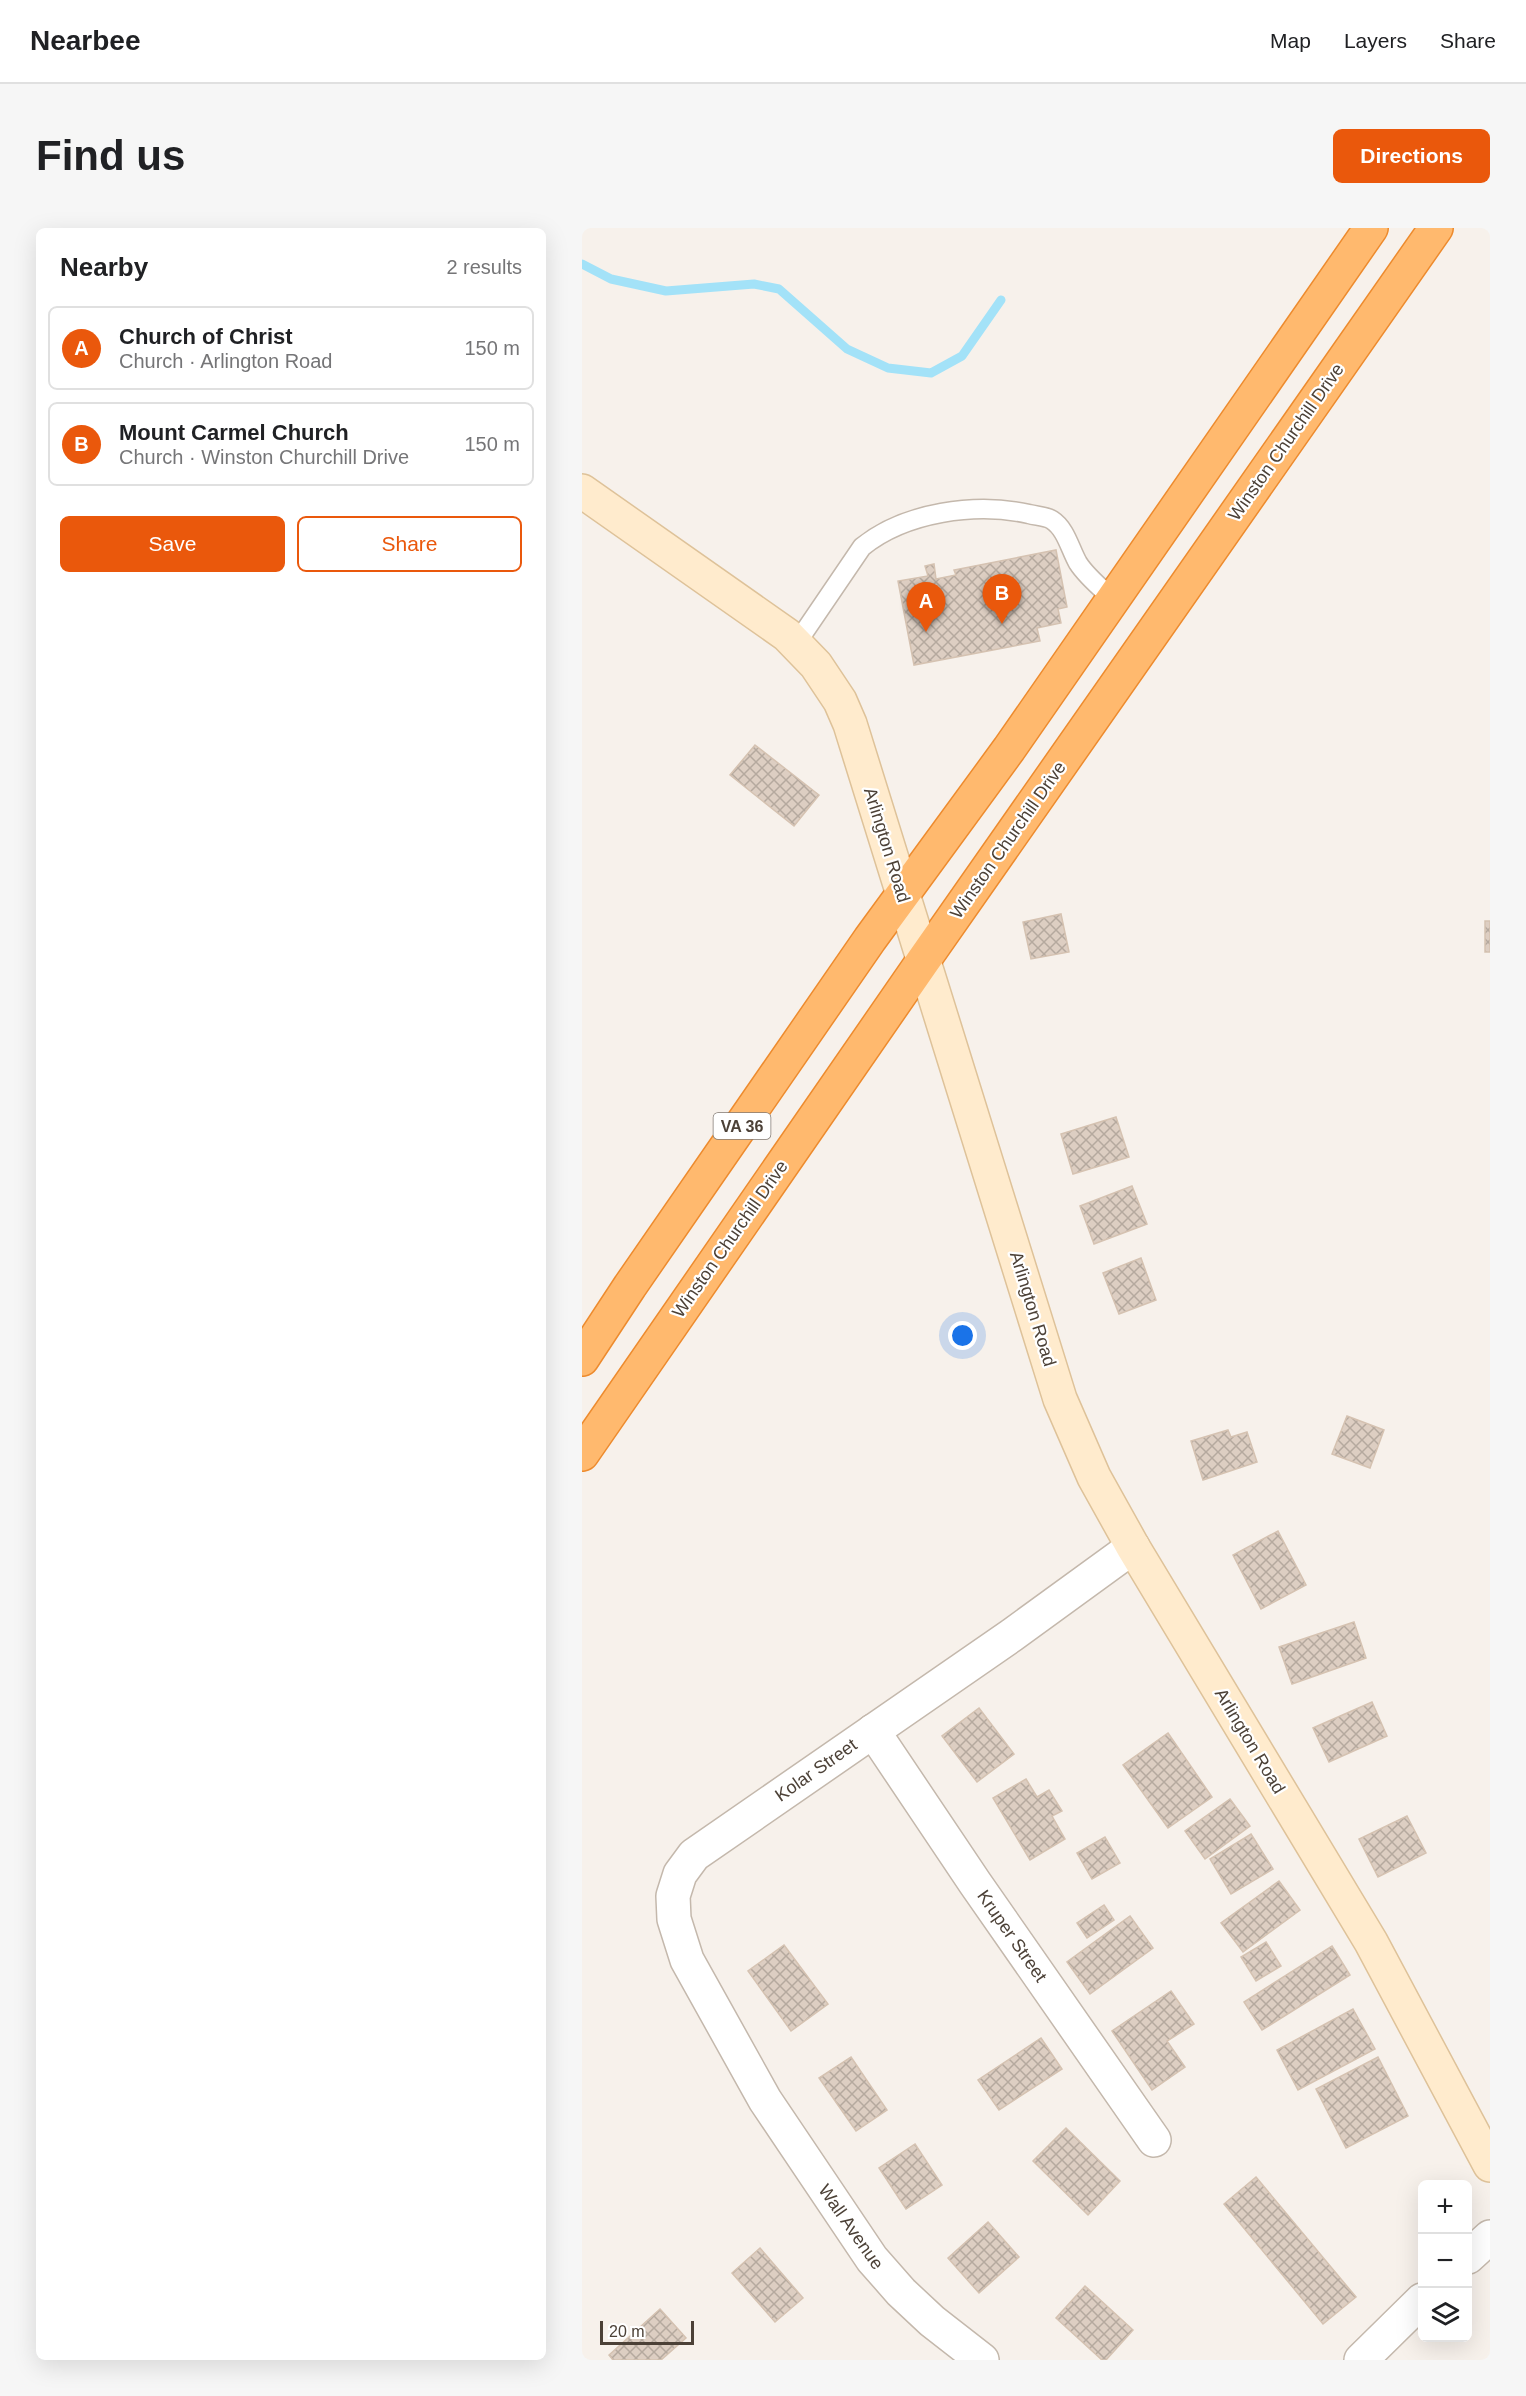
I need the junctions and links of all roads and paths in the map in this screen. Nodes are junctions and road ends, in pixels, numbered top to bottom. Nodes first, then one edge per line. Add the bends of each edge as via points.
1 (1371, 228) edge
2 (1436, 228) edge
3 (582, 491) edge
4 (1113, 599) junction
5 (796, 644) junction
6 (902, 894) junction
7 (923, 961) junction
8 (582, 1359) edge
9 (582, 1454) edge
10 (1133, 1547) junction
11 (873, 1731) junction
12 (748, 2070) joint
13 (1154, 2140) dead end
14 (1490, 2166) edge
15 (1490, 2237) edge
16 (1472, 2253) edge
17 (1418, 2304) edge
18 (982, 2360) edge
19 (1360, 2360) edge

1 - 4 highway
2 - 7 highway, Winston Churchill Drive
3 - 5 street, Arlington Road
4 - 5 lane via 1079,564 1065,534 1051,519 1011,510 966,510 921,518 868,542
4 - 6 highway
5 - 6 street, Arlington Road via 816,665 850,724
6 - 7 street, Arlington Road
6 - 8 highway, VA 36
7 - 9 highway, Winston Churchill Drive / VA 36
7 - 10 street, Arlington Road via 1060,1399 1094,1477
10 - 11 street, Kolar Street
10 - 14 street, Arlington Road via 1371,1942
11 - 12 street, Kolar Street via 694,1855 680,1874 673,1896 674,1919 687,1960
11 - 13 street, Kruper Street
12 - 18 street, Wall Avenue via 872,2259 909,2300
15 - 16 street
17 - 19 street

